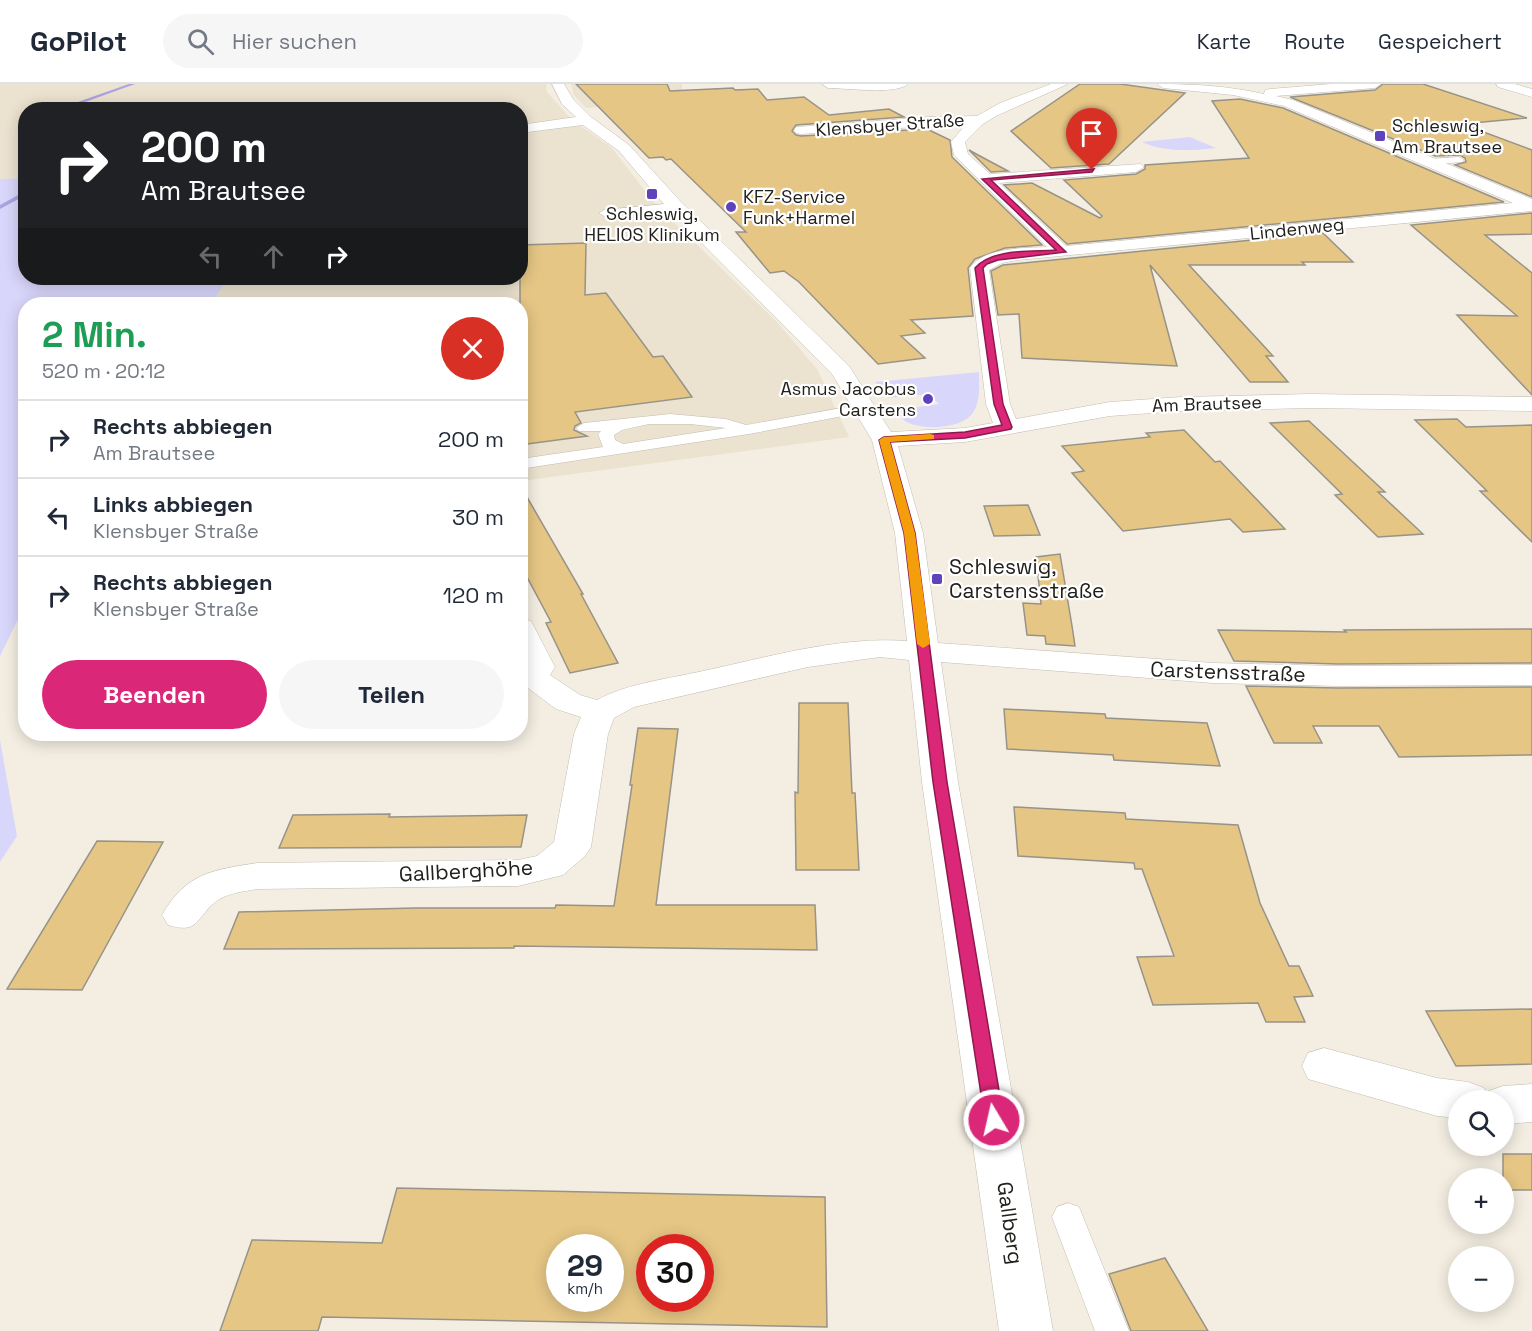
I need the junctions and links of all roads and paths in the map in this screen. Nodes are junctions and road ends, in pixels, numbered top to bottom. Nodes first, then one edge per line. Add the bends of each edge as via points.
1 (558, 84) edge
2 (828, 84) edge
3 (902, 84) edge
4 (1062, 84) edge
5 (1163, 84) edge
6 (1367, 84) edge
7 (1375, 84) edge
8 (1502, 84) edge
9 (850, 85) edge
10 (1532, 93) edge
11 (1258, 95) junction
12 (586, 120) junction
13 (978, 120) junction
14 (528, 128) edge
15 (801, 130) dead end
16 (1460, 160) dead end
17 (1428, 162) junction
18 (1136, 167) dead end
19 (985, 179) junction
20 (675, 206) junction
21 (1532, 206) edge
22 (604, 213) dead end
23 (1062, 252) junction
24 (1532, 404) edge
25 (623, 424) junction
26 (874, 424) junction
27 (1008, 427) junction
28 (584, 428) dead end
29 (749, 429) junction
30 (621, 449) junction
31 (528, 455) edge
32 (528, 463) edge
33 (528, 645) edge
34 (925, 653) junction
35 (1532, 675) edge
36 (528, 678) edge
37 (528, 680) edge
38 (600, 712) junction
39 (182, 915) dead end
40 (1324, 1066) dead end
41 (1448, 1098) edge
42 (1532, 1103) edge
43 (1514, 1104) edge
44 (1068, 1218) dead end
45 (1026, 1331) edge
46 (1112, 1331) edge

1 - 12 street, Gallberg via 567,101
2 - 9 street
3 - 9 street
4 - 13 street, Klensbyer Straße
5 - 11 street
6 - 7 street
6 - 11 street
8 - 10 street
11 - 17 street via 1288,103
12 - 14 street
12 - 20 street, Gallberg via 624,148
13 - 15 street, Klensbyer Straße
13 - 19 street, Klensbyer Straße via 958,142 961,154
16 - 17 lane
17 - 21 street
18 - 19 street
19 - 23 street, Klensbyer Straße
20 - 22 lane
20 - 26 street, Gallberg via 841,371
21 - 23 street, Lindenweg
23 - 27 street via 996,258 979,268 998,404
24 - 27 street, Am Brautsee via 1310,401 1181,404 1110,409
25 - 28 lane
25 - 29 lane via 688,417
25 - 30 lane via 606,434 608,443
26 - 27 street, Am Brautsee via 965,435
26 - 29 lane
26 - 34 street, Gallberg via 909,533
29 - 30 lane
30 - 31 lane
30 - 32 lane
33 - 36 street via 538,667
34 - 35 street, Carstensstraße via 1213,673
34 - 38 street via 880,648 808,658 622,700
34 - 45 street, Gallberg via 940,782
37 - 38 street via 568,702
38 - 39 street, Gallberghöhe via 591,734 572,847 549,866 518,873 257,876 225,881 200,892
40 - 41 street
42 - 43 street
44 - 46 lane

